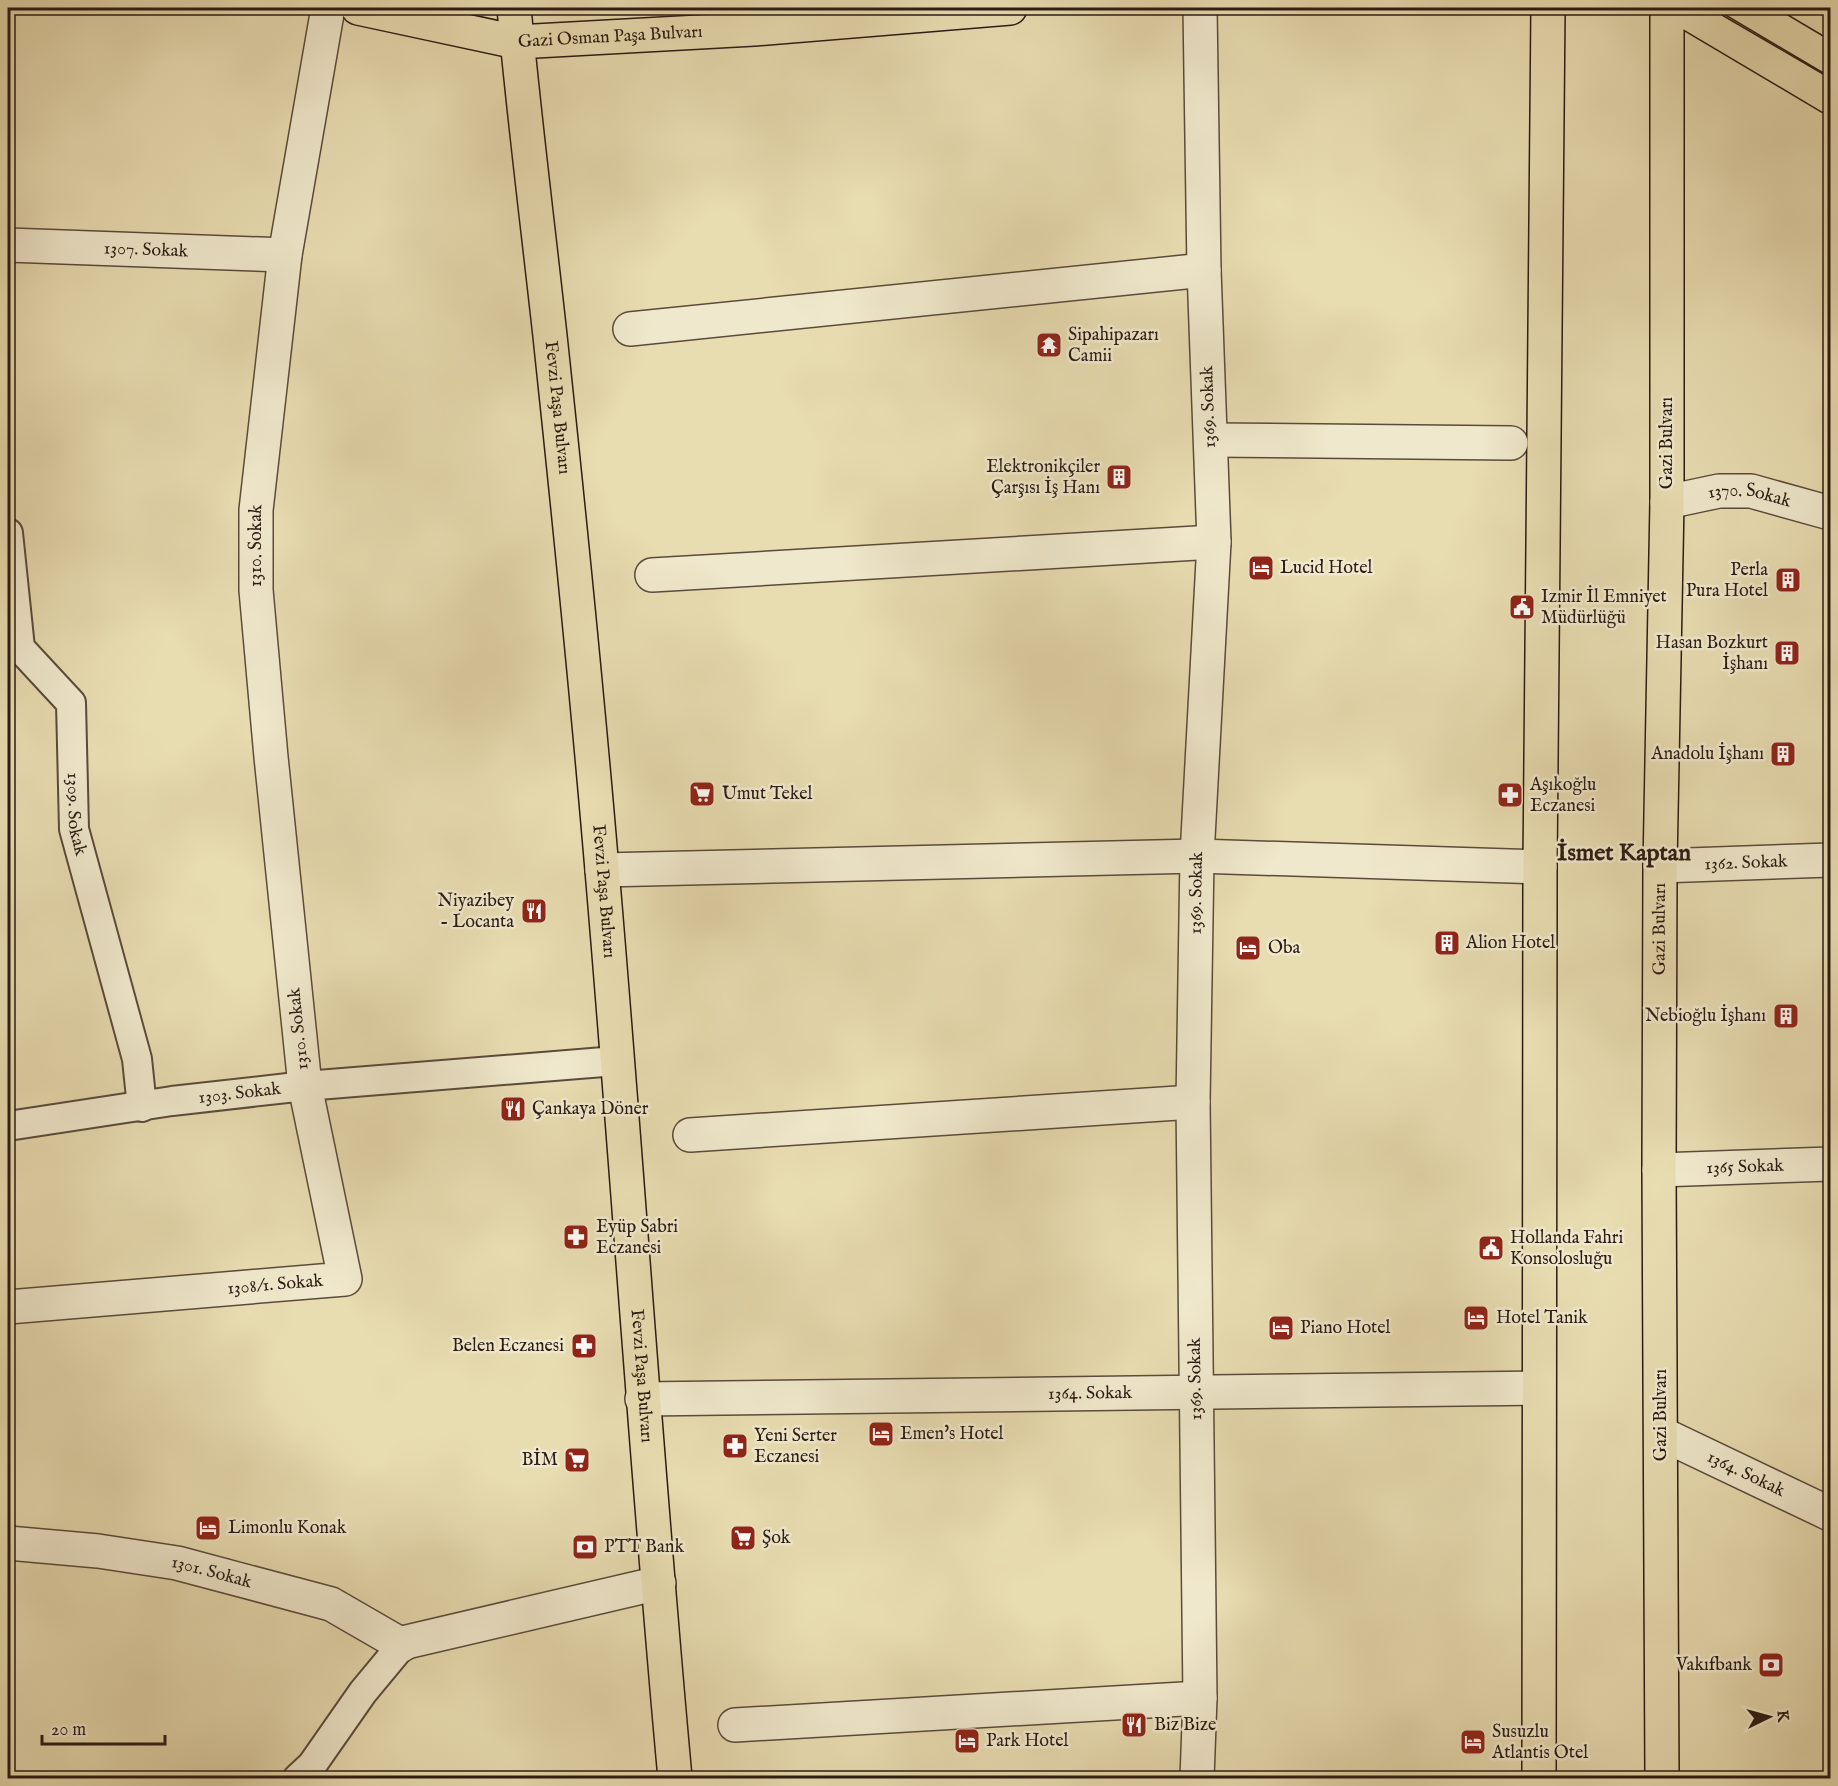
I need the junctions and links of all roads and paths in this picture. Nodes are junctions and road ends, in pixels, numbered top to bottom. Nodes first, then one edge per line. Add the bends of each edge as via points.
1 (328, 8) edge
2 (358, 8) edge
3 (514, 8) edge
4 (1010, 8) edge
5 (1200, 8) edge
6 (1548, 8) edge
7 (1667, 8) edge
8 (1680, 8) edge
9 (517, 42) junction
10 (1830, 97) edge
11 (8, 245) edge
12 (285, 255) junction
13 (1204, 270) junction
14 (630, 329) dead end
15 (1211, 440) junction
16 (1511, 443) dead end
17 (1666, 502) junction
18 (1830, 513) edge
19 (8, 532) edge
20 (1214, 542) junction
21 (652, 575) dead end
22 (1197, 856) junction
23 (1830, 860) edge
24 (1660, 866) junction
25 (1540, 867) junction
26 (603, 870) junction
27 (616, 1060) junction
28 (305, 1086) junction
29 (1193, 1102) junction
30 (142, 1107) junction
31 (8, 1126) edge
32 (690, 1136) dead end
33 (1830, 1164) edge
34 (1659, 1170) junction
35 (8, 1307) edge
36 (1538, 1388) junction
37 (1196, 1391) junction
38 (642, 1399) junction
39 (1662, 1434) junction
40 (1830, 1515) edge
41 (8, 1543) edge
42 (659, 1583) junction
43 (400, 1644) junction
44 (1200, 1698) junction
45 (735, 1725) dead end
46 (298, 1779) edge
47 (675, 1779) edge
48 (1197, 1779) edge
49 (1539, 1779) edge
50 (1662, 1779) edge

1 - 12 street, 1310. Sokak
2 - 9 main road, Gazi Osman Paşa Bulvarı
3 - 9 main road, Fevzi Paşa Bulvarı
4 - 9 main road, Gazi Osman Paşa Bulvarı via 754,29
5 - 13 street, 1369. Sokak
6 - 25 main road
7 - 17 main road, Gazi Bulvarı
8 - 10 main road
9 - 26 main road, Fevzi Paşa Bulvarı
11 - 12 street, 1307. Sokak
12 - 28 street, 1310. Sokak via 256,510 256,590
13 - 14 street
13 - 15 street, 1369. Sokak
15 - 16 street
15 - 20 street, 1369. Sokak
17 - 18 street, 1370. Sokak via 1719,491 1751,491
17 - 24 main road, Gazi Bulvarı
19 - 30 street, 1309. Sokak via 20,648 71,703 74,829 137,1059
20 - 21 street
20 - 22 street, 1369. Sokak
22 - 25 street
22 - 26 street
22 - 29 street, 1369. Sokak
23 - 24 street, 1362. Sokak
24 - 34 main road, Gazi Bulvarı
25 - 36 main road
26 - 27 main road, Fevzi Paşa Bulvarı
27 - 28 street, 1303. Sokak
27 - 38 main road, Fevzi Paşa Bulvarı
28 - 30 street, 1303. Sokak
28 - 35 street, 1308/1. Sokak via 345,1279
29 - 32 street
29 - 37 street, 1369. Sokak
30 - 31 street, 1303. Sokak
33 - 34 street, 1365 Sokak
34 - 39 main road, Gazi Bulvarı
36 - 37 street, 1364. Sokak
36 - 49 main road
37 - 38 street, 1364. Sokak
37 - 44 street, 1369. Sokak
38 - 42 main road, Fevzi Paşa Bulvarı
39 - 40 street, 1364. Sokak
39 - 50 main road, Gazi Bulvarı
41 - 43 street, 1301. Sokak via 177,1563 331,1604
42 - 43 street
42 - 47 main road, Fevzi Paşa Bulvarı
43 - 46 street
44 - 45 street
44 - 48 street, 1369. Sokak

